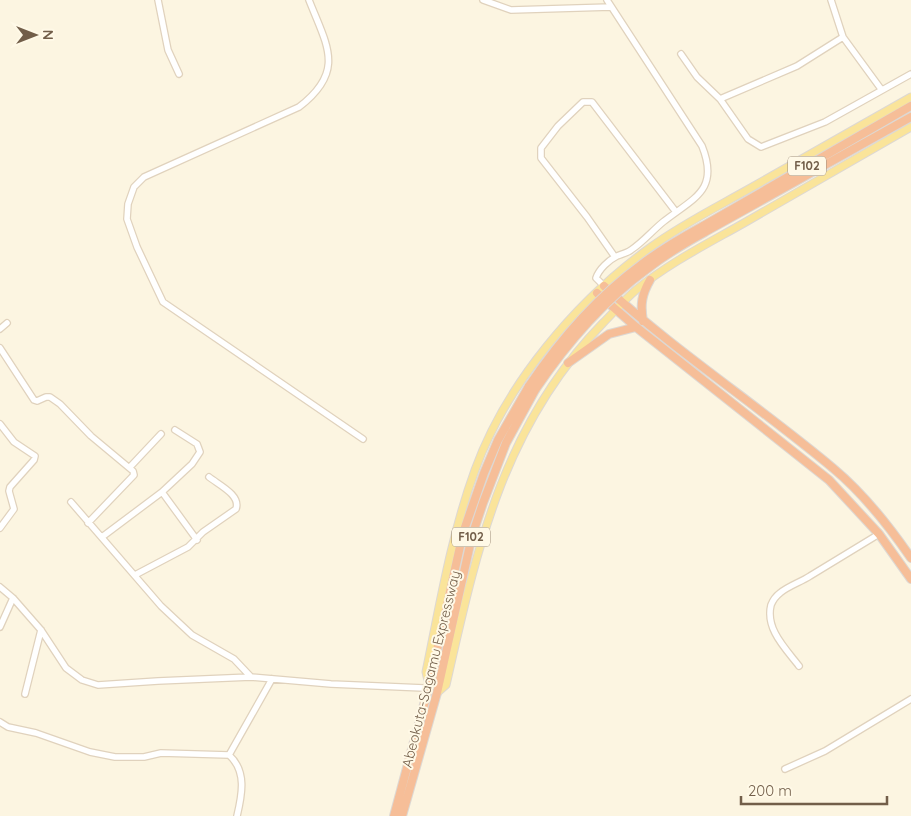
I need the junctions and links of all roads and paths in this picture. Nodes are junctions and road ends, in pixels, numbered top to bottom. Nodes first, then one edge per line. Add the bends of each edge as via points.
1 (158, 0) edge
2 (309, 0) edge
3 (483, 0) edge
4 (607, 0) edge
5 (831, 0) edge
6 (611, 7) junction
7 (843, 36) junction
8 (681, 54) dead end
9 (179, 74) dead end
10 (911, 74) edge
11 (881, 90) junction
12 (911, 97) edge
13 (720, 99) junction
14 (906, 106) edge
15 (911, 118) edge
16 (911, 127) edge
17 (676, 212) junction
18 (704, 229) junction
19 (616, 257) junction
20 (650, 280) junction
21 (604, 286) junction
22 (597, 293) junction
23 (622, 303) junction
24 (616, 310) junction
25 (643, 321) junction
26 (7, 323) dead end
27 (636, 327) junction
28 (0, 329) edge
29 (0, 348) edge
30 (568, 363) junction
31 (532, 388) junction
32 (0, 424) edge
33 (175, 430) dead end
34 (161, 434) dead end
35 (363, 439) dead end
36 (130, 467) junction
37 (209, 477) dead end
38 (162, 492) junction
39 (71, 502) dead end
40 (877, 513) junction
41 (869, 522) junction
42 (88, 523) junction
43 (0, 528) edge
44 (879, 534) junction
45 (102, 537) junction
46 (197, 540) junction
47 (911, 558) edge
48 (135, 574) junction
49 (911, 579) edge
50 (0, 587) edge
51 (13, 598) junction
52 (0, 627) edge
53 (41, 630) junction
54 (799, 666) dead end
55 (251, 677) junction
56 (272, 679) junction
57 (429, 686) junction
58 (437, 693) junction
59 (24, 694) dead end
60 (911, 699) edge
61 (0, 722) edge
62 (229, 755) junction
63 (785, 770) dead end
64 (237, 816) edge
65 (394, 816) edge
66 (402, 816) edge

1 - 9 street via 168,50
2 - 35 street via 329,52 328,68 314,96 299,107 144,177 134,187 127,219 163,302
3 - 6 street via 511,10
4 - 6 street
5 - 7 street
6 - 17 street via 708,159 707,179 702,190 693,201
7 - 11 street
7 - 13 street via 797,66
8 - 13 street via 697,77
10 - 11 street
11 - 13 street via 825,122 761,147 748,139
12 - 14 main road
14 - 18 highway, Abeokuta-Sagamu Expressway / F102
14 - 21 main road via 690,222 652,246
15 - 18 highway, Abeokuta-Sagamu Expressway / F102
16 - 20 main road via 678,260
17 - 19 street via 631,251
17 - 19 street via 592,102 583,102 541,148 541,158
18 - 31 highway, Abeokuta-Sagamu Expressway / F102, bridge via 646,269 596,313
19 - 21 street via 598,272 596,278
20 - 23 main road
20 - 25 highway via 641,300
21 - 22 main road
21 - 23 highway
22 - 24 highway
22 - 57 main road via 547,346 521,380 475,469 448,564 426,672
23 - 24 main road
23 - 25 highway
24 - 27 highway
24 - 30 main road
25 - 40 highway via 834,470
26 - 28 street
27 - 30 highway via 609,334
27 - 41 highway via 829,480
29 - 36 street via 34,400 50,397
30 - 58 main road via 526,427 503,476 482,536 446,685
31 - 57 highway, Abeokuta-Sagamu Expressway / F102 via 498,440 474,498
31 - 58 highway, Abeokuta-Sagamu Expressway / F102 via 482,502
32 - 43 street via 14,442 35,456 10,487 14,509
33 - 38 street via 198,444 200,452
34 - 36 street
36 - 42 street via 134,475
37 - 46 street via 238,504
38 - 45 street
38 - 46 street
39 - 42 street
40 - 41 highway
40 - 47 highway
41 - 44 highway
42 - 45 street
44 - 49 highway
44 - 54 street via 774,598 771,606 774,631
45 - 48 street
46 - 48 street
48 - 55 street via 192,635 234,659
50 - 51 street
51 - 52 street
51 - 53 street
53 - 55 street via 66,668 82,680 98,685
53 - 59 street
55 - 56 street
56 - 57 street
56 - 62 street
57 - 65 highway, Abeokuta-Sagamu Expressway / F102
58 - 66 highway, Abeokuta-Sagamu Expressway / F102
60 - 63 street via 826,751
61 - 62 street via 115,757 144,757 161,753
62 - 64 street via 240,773 241,797

